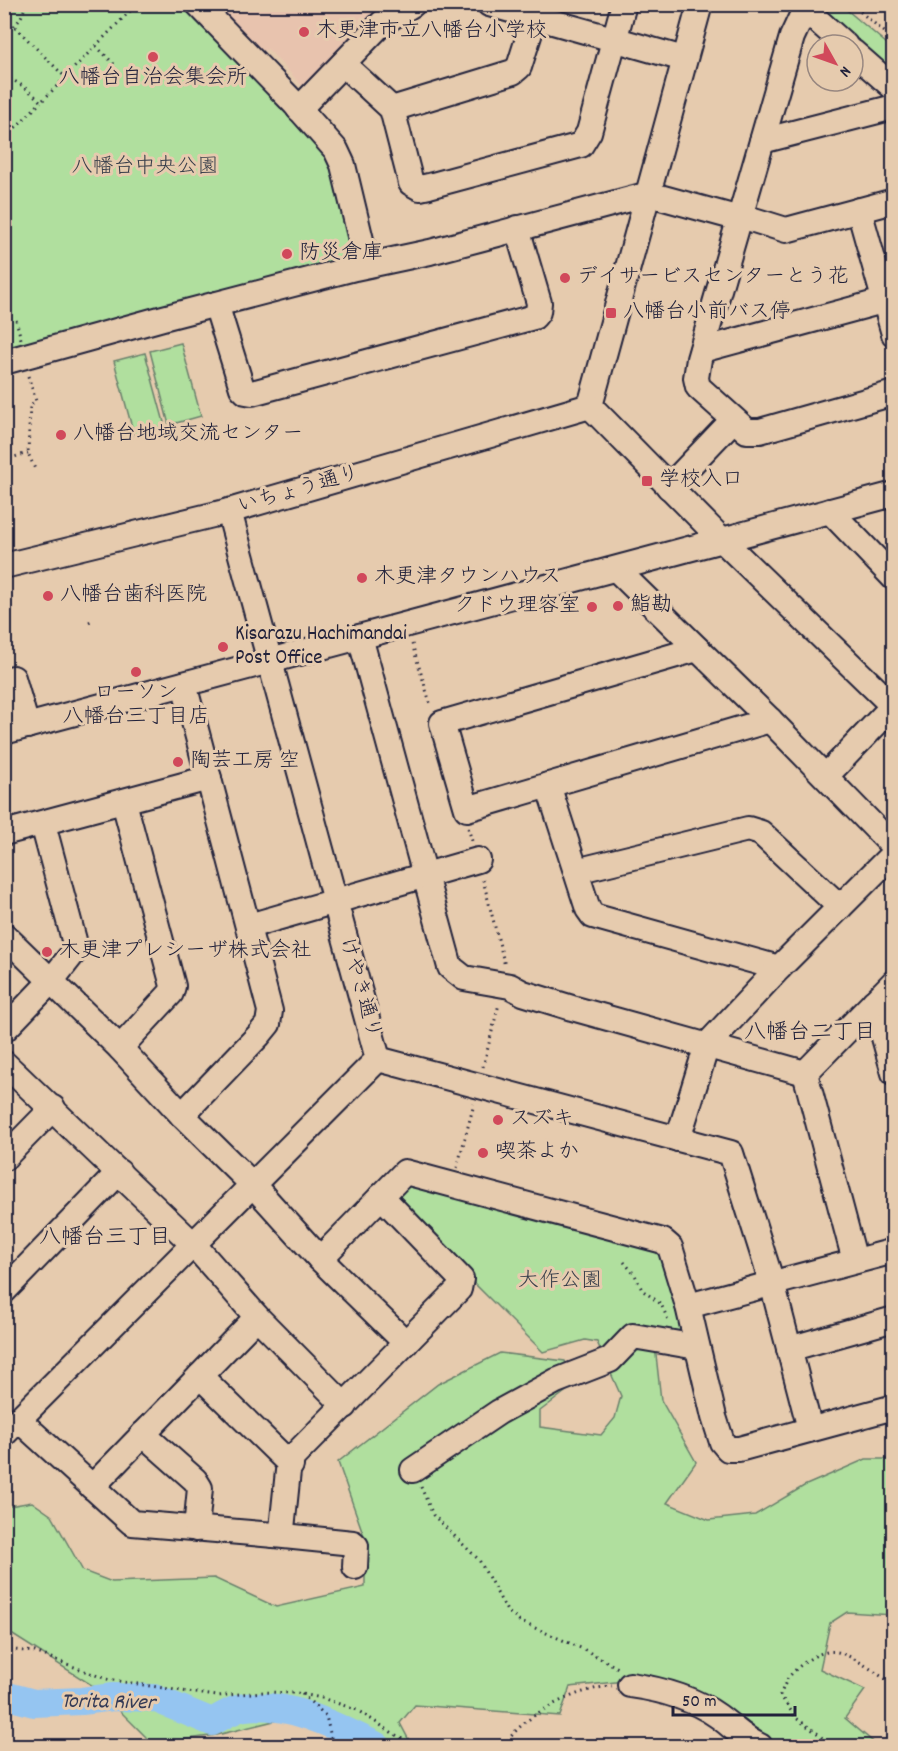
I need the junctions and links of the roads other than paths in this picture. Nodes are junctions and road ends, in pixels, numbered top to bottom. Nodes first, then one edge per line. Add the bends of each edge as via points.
1 (198, 4) edge
2 (413, 4) edge
3 (489, 4) edge
4 (624, 4) edge
5 (700, 4) edge
6 (802, 7) edge
7 (537, 11) edge
8 (831, 33) edge
9 (615, 39) junction
10 (684, 59) junction
11 (865, 63) edge
12 (343, 64) junction
13 (894, 88) edge
14 (894, 107) edge
15 (299, 109) junction
16 (392, 109) junction
17 (762, 141) junction
18 (649, 194) junction
19 (894, 201) edge
20 (859, 210) junction
21 (741, 218) junction
22 (517, 228) junction
23 (368, 265) junction
24 (889, 300) edge
25 (216, 304) junction
26 (894, 334) edge
27 (702, 350) junction
28 (16, 355) edge
29 (894, 393) edge
30 (590, 406) junction
31 (733, 420) junction
32 (669, 487) junction
33 (894, 494) edge
34 (230, 511) junction
35 (830, 511) junction
36 (722, 540) junction
37 (4, 549) edge
38 (32, 559) junction
39 (4, 566) edge
40 (616, 569) junction
41 (4, 578) edge
42 (894, 578) edge
43 (360, 637) junction
44 (697, 649) junction
45 (269, 661) junction
46 (4, 681) edge
47 (184, 684) junction
48 (893, 707) edge
49 (770, 720) junction
50 (16, 729) edge
51 (826, 776) junction
52 (209, 778) junction
53 (548, 785) junction
54 (124, 802) junction
55 (43, 824) junction
56 (4, 833) edge
57 (894, 847) edge
58 (894, 853) edge
59 (478, 860) dead end
60 (576, 871) junction
61 (424, 876) junction
62 (334, 901) junction
63 (840, 907) junction
64 (249, 927) junction
65 (4, 935) edge
66 (779, 968) junction
67 (52, 980) junction
68 (894, 982) edge
69 (874, 1002) junction
70 (4, 1030) edge
71 (707, 1045) junction
72 (120, 1048) junction
73 (378, 1059) junction
74 (4, 1063) edge
75 (805, 1073) junction
76 (894, 1073) edge
77 (53, 1108) junction
78 (182, 1115) junction
79 (678, 1139) junction
80 (4, 1158) edge
81 (119, 1172) junction
82 (252, 1184) junction
83 (381, 1196) junction
84 (194, 1245) junction
85 (894, 1251) edge
86 (320, 1259) junction
87 (855, 1261) junction
88 (772, 1283) junction
89 (4, 1291) edge
90 (688, 1306) junction
91 (257, 1317) junction
92 (894, 1319) edge
93 (406, 1343) junction
94 (698, 1347) junction
95 (789, 1348) junction
96 (200, 1376) junction
97 (345, 1406) junction
98 (894, 1407) edge
99 (12, 1427) edge
100 (810, 1429) junction
101 (143, 1434) junction
102 (291, 1465) junction
103 (413, 1470) road end
104 (92, 1487) junction
105 (196, 1528) junction
106 (274, 1535) junction
107 (355, 1567) dead end
108 (630, 1685) road end
109 (760, 1746) edge

1 - 15 street
2 - 12 street via 382,23
3 - 7 street
4 - 9 street
5 - 10 street
6 - 8 street
6 - 17 street
7 - 9 street
7 - 16 street via 519,67 513,72
9 - 10 street
9 - 16 street via 589,132 581,145 420,188 411,183
10 - 18 street
11 - 13 street
12 - 15 street
12 - 16 street
14 - 17 street
15 - 23 street via 336,150 343,165
17 - 21 street
18 - 21 street
18 - 22 street
18 - 30 street
19 - 20 street
20 - 21 street via 786,230
20 - 24 street
21 - 27 street
22 - 23 street
22 - 25 street via 539,303 534,317 252,393 242,388
23 - 25 street
24 - 26 street
24 - 27 street
25 - 28 street
27 - 31 street via 698,387
29 - 31 street via 760,430 747,431
30 - 32 street
30 - 34 street, いちょう通り
31 - 32 street
32 - 36 street
33 - 35 street
34 - 38 street, いちょう通り
34 - 45 street, けやき通り
35 - 36 street
35 - 42 street
36 - 40 street
36 - 48 street
37 - 38 street via 13,547
38 - 39 street, いちょう通り
38 - 41 street via 20,575
40 - 43 street
40 - 44 street
43 - 45 street
43 - 61 street
44 - 49 street
44 - 53 street via 442,723 466,809
45 - 47 street
45 - 62 street, けやき通り
46 - 50 street via 13,678
47 - 50 street
47 - 52 street
48 - 51 street
49 - 51 street
49 - 53 street
51 - 57 street
52 - 54 street
52 - 64 street
53 - 60 street
54 - 55 street
54 - 72 street via 173,986 171,993
55 - 56 street
55 - 67 street via 74,940 74,952
58 - 63 street
59 - 61 street
60 - 63 street via 748,828 761,833
60 - 66 street via 593,916
61 - 62 street
61 - 71 street via 450,967 464,978 502,990 510,986 572,1008
62 - 64 street
62 - 73 street, けやき通り
63 - 66 street
64 - 78 street via 268,1000 268,1024
65 - 67 street
66 - 71 street
67 - 70 street
67 - 72 street
68 - 69 street
69 - 75 street
69 - 76 street
71 - 75 street
71 - 79 street
72 - 78 street
73 - 79 street via 476,1094
73 - 82 street, けやき通り
74 - 77 street
75 - 87 street
77 - 80 street
77 - 81 street
78 - 82 street
79 - 88 street via 730,1153
81 - 84 street
81 - 89 street
82 - 84 street, けやき通り
82 - 86 street
83 - 86 street
83 - 90 street via 405,1172 663,1240 670,1247
83 - 93 street via 461,1278 459,1289
84 - 91 street
84 - 99 street, けやき通り
85 - 87 street
86 - 93 street
87 - 88 street
88 - 90 street
88 - 95 street
90 - 94 street
91 - 96 street
91 - 97 street
92 - 95 street
93 - 97 street
94 - 100 street via 714,1417 728,1449
94 - 103 street via 633,1336 610,1360 556,1381 498,1412
95 - 100 street
96 - 101 street
96 - 102 street
97 - 102 street via 294,1457
98 - 100 street
99 - 104 street
101 - 104 street
101 - 105 street via 200,1488
102 - 106 street via 282,1529
104 - 105 street via 132,1523
105 - 106 street
106 - 107 street via 353,1543
108 - 109 street via 655,1689 696,1704

